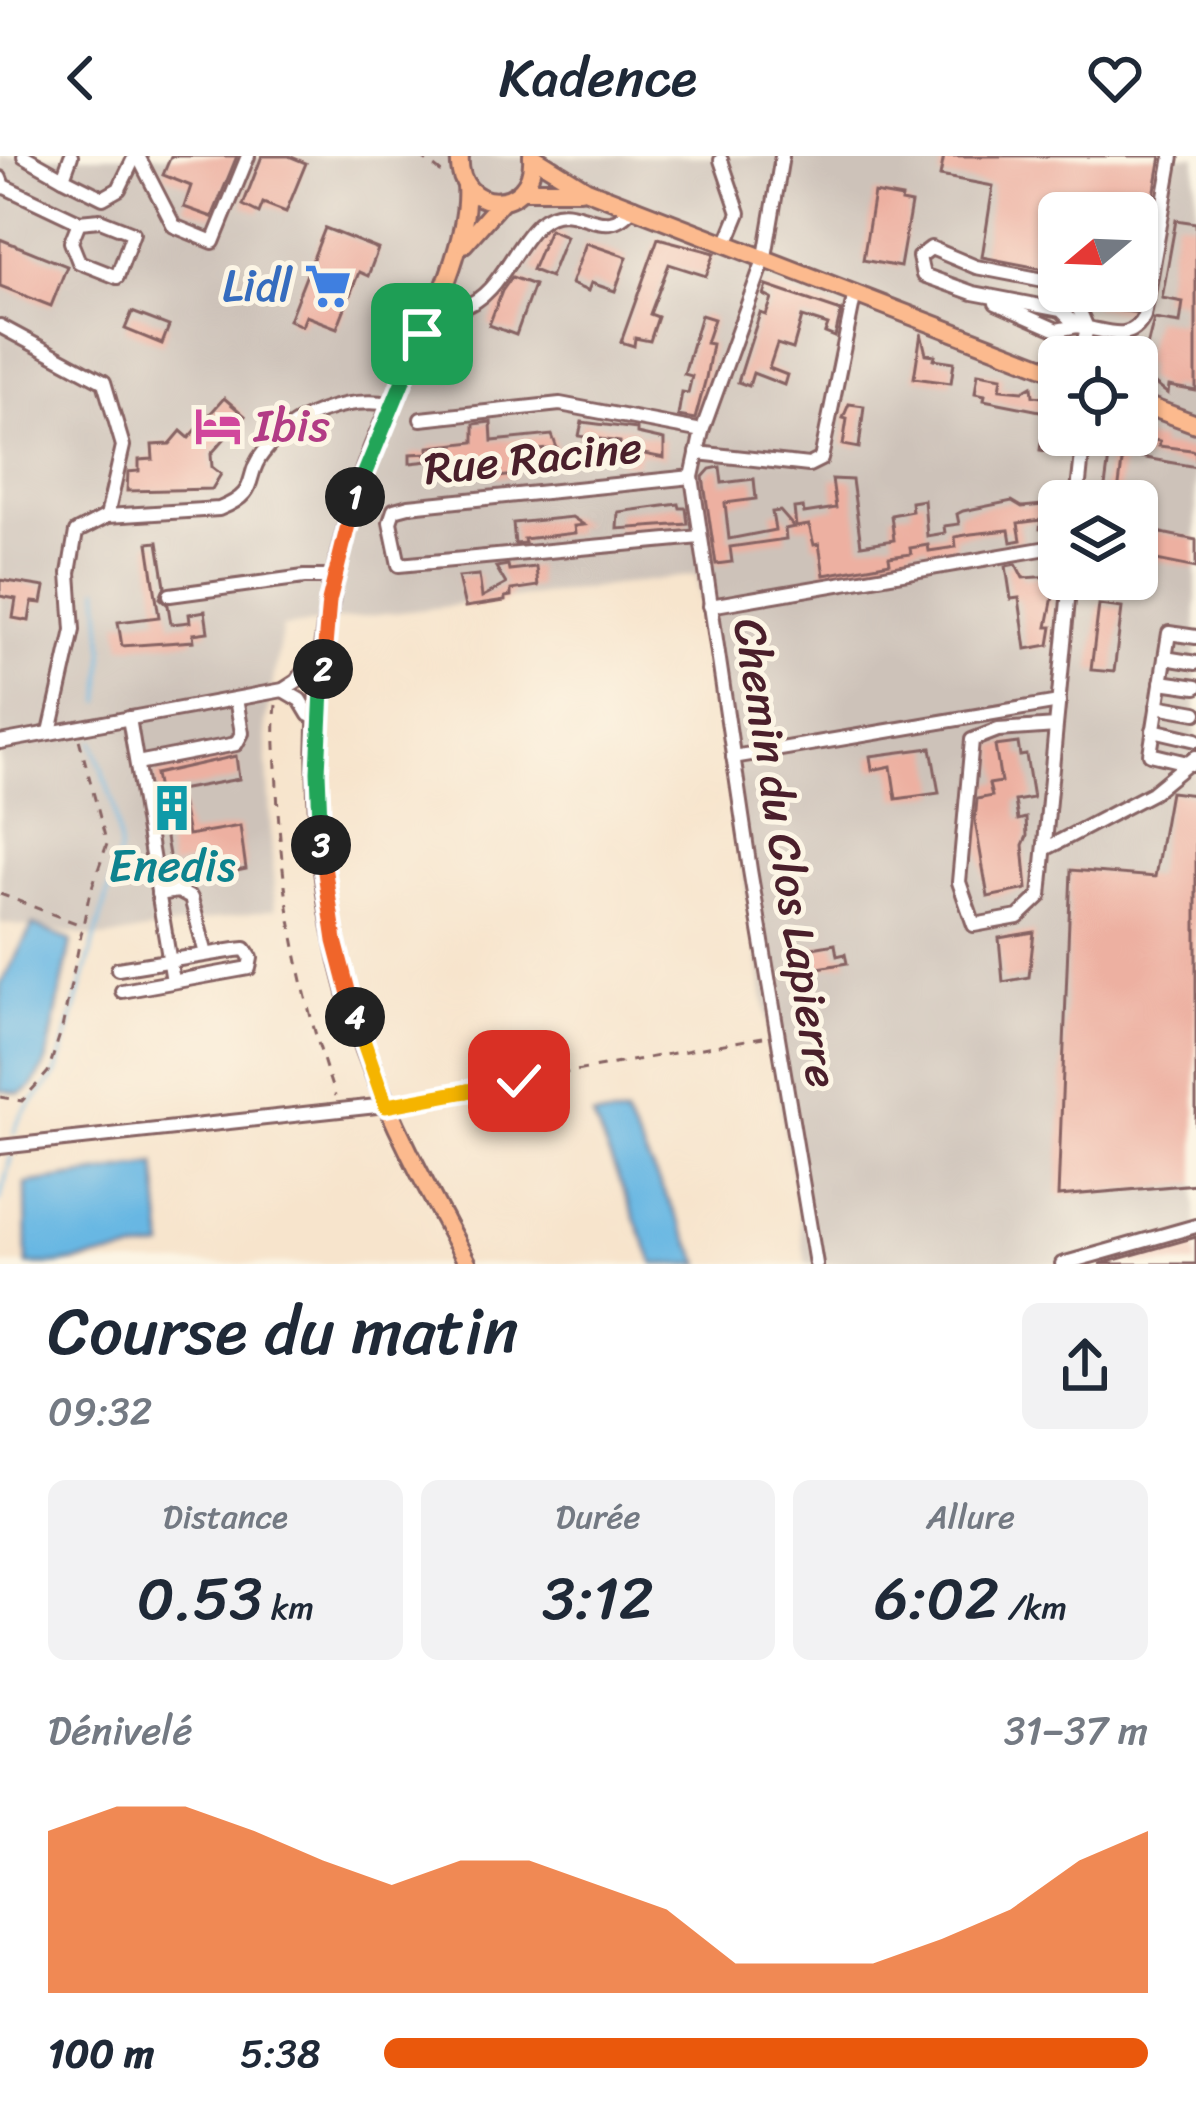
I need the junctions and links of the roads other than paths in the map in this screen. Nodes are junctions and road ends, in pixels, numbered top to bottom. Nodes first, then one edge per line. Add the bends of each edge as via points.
1 (24, 156) edge
2 (71, 156) edge
3 (136, 156) edge
4 (248, 156) edge
5 (441, 156) edge
6 (532, 156) edge
7 (782, 156) edge
8 (1172, 156) edge
9 (721, 160) dead end
10 (462, 172) edge
11 (0, 178) edge
12 (63, 178) junction
13 (523, 190) junction
14 (587, 190) junction
15 (502, 200) junction
16 (634, 206) junction
17 (79, 222) junction
18 (728, 242) junction
19 (456, 254) junction
20 (765, 257) junction
21 (1038, 279) edge
22 (855, 292) junction
23 (437, 298) junction
24 (1038, 306) edge
25 (1063, 312) edge
26 (1077, 312) edge
27 (0, 326) edge
28 (1082, 327) junction
29 (1081, 336) edge
30 (1038, 365) edge
31 (391, 404) junction
32 (1158, 410) edge
33 (421, 419) dead end
34 (1196, 424) edge
35 (702, 431) junction
36 (697, 452) junction
37 (692, 477) junction
38 (107, 516) junction
39 (700, 537) junction
40 (1038, 550) edge
41 (334, 578) junction
42 (170, 595) dead end
43 (1068, 600) edge
44 (329, 601) junction
45 (710, 606) junction
46 (1196, 637) edge
47 (314, 657) junction
48 (1165, 658) junction
49 (1196, 663) edge
50 (1161, 682) junction
51 (1196, 687) edge
52 (280, 691) junction
53 (236, 699) junction
54 (1058, 702) junction
55 (1157, 706) junction
56 (1196, 713) edge
57 (309, 715) junction
58 (129, 718) junction
59 (1056, 726) junction
60 (1153, 730) junction
61 (50, 732) junction
62 (1196, 740) edge
63 (0, 742) edge
64 (733, 757) junction
65 (1194, 761) edge
66 (136, 763) junction
67 (1045, 849) junction
68 (158, 894) junction
69 (206, 954) junction
70 (169, 960) junction
71 (118, 969) dead end
72 (172, 981) junction
73 (122, 991) dead end
74 (381, 1106) junction
75 (0, 1148) edge
76 (1196, 1226) edge
77 (456, 1264) edge
78 (468, 1264) edge
79 (816, 1264) edge
80 (1062, 1264) edge

1 - 12 street
2 - 12 street
3 - 4 street via 174,226 213,242
3 - 12 street via 119,189 103,198
5 - 10 main road
6 - 13 main road
6 - 14 main road
7 - 20 street, Chemin du Clos Lapierre
8 - 28 street via 1140,326 1126,334
9 - 18 street via 740,213
10 - 15 main road via 478,196
10 - 19 main road via 466,216
11 - 17 street
13 - 14 main road
13 - 15 main road
14 - 16 main road
15 - 19 main road
16 - 18 main road
16 - 23 street via 608,224 571,212 541,221 479,300 462,307
17 - 17 street via 71,242 79,262 117,277 134,233 100,220
18 - 20 main road
19 - 23 main road
20 - 22 main road
20 - 35 street, Chemin du Clos Lapierre
21 - 24 street via 931,248 919,256 923,275
22 - 30 main road
22 - 36 street via 821,459 809,465
23 - 31 main road
25 - 28 street
26 - 28 street
27 - 38 street via 104,382 123,446
28 - 29 street
31 - 38 street via 357,402 314,414 266,448 253,483 233,504
31 - 41 main road
32 - 34 main road
33 - 35 street via 560,404
35 - 36 street, Chemin du Clos Lapierre
36 - 37 street, Chemin du Clos Lapierre
37 - 39 street, Chemin du Clos Lapierre
37 - 39 street, Rue Racine via 409,506 394,510 390,522 399,565
38 - 61 street via 76,532 73,630
39 - 45 street, Chemin du Clos Lapierre
40 - 45 street
41 - 42 street
41 - 44 main road
43 - 54 street
44 - 47 main road
44 - 74 main road via 318,772 326,888
45 - 64 street, Chemin du Clos Lapierre
46 - 48 street via 1169,633
47 - 52 street
47 - 57 main road
48 - 49 street
48 - 50 street
50 - 51 street
50 - 55 street
52 - 53 street
52 - 57 street via 301,700
53 - 58 street
53 - 66 street via 236,745
54 - 59 street
54 - 64 street
55 - 56 street
55 - 60 street
57 - 74 main road via 310,831 325,942 355,1049
58 - 61 street
58 - 66 street
59 - 67 street
59 - 67 street via 972,740 959,882 974,925 1018,916 1040,896
60 - 62 street
60 - 65 street via 1150,754
61 - 63 street
64 - 79 street, Chemin du Clos Lapierre
65 - 67 street
66 - 68 street
68 - 69 street via 191,898
68 - 70 street
69 - 70 street
69 - 72 street via 245,949 251,965
70 - 71 street
70 - 72 street
72 - 73 street
74 - 75 street
74 - 77 main road
74 - 78 main road
76 - 80 street

